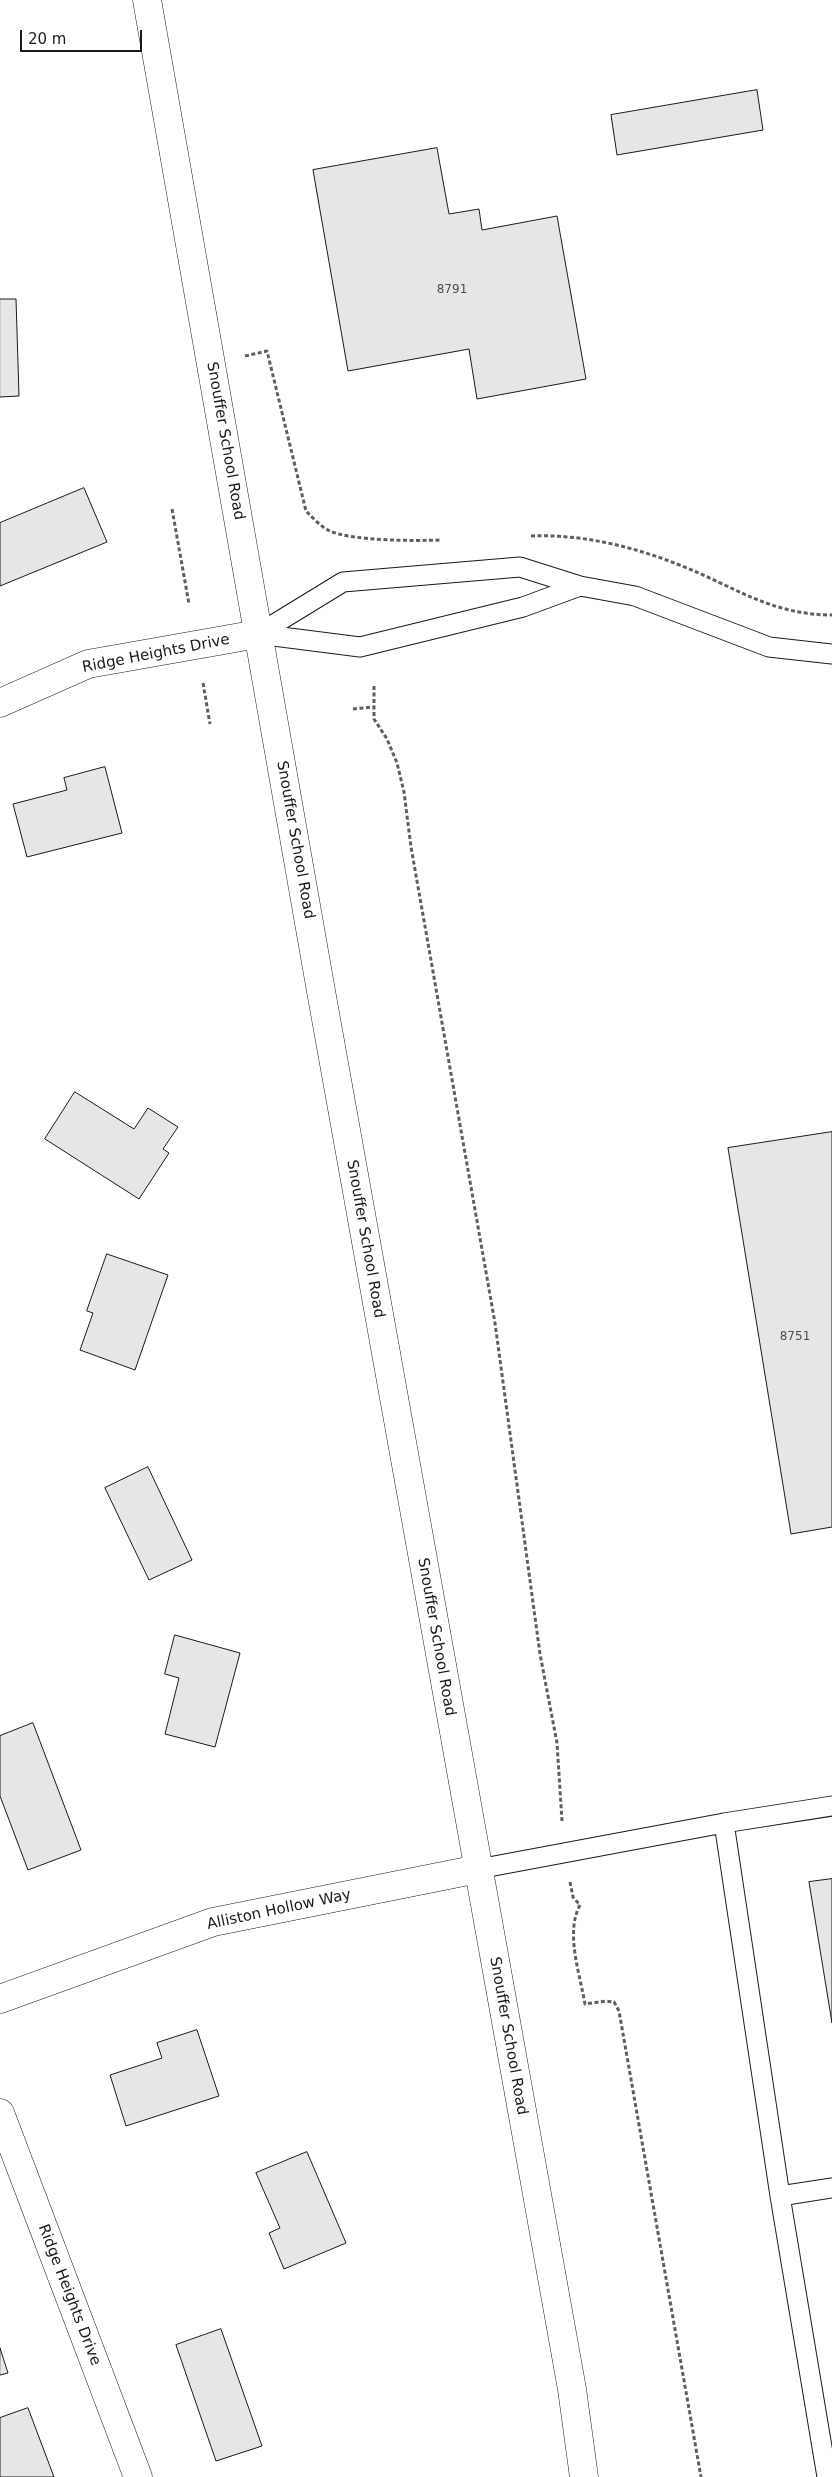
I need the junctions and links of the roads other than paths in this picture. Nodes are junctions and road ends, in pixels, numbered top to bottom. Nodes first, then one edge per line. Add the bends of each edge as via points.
1 (147, 0) edge
2 (580, 586) junction
3 (258, 634) junction
4 (832, 654) edge
5 (0, 703) edge
6 (832, 1806) edge
7 (724, 1823) junction
8 (478, 1869) junction
9 (0, 1999) edge
10 (0, 2114) edge
11 (832, 2188) edge
12 (780, 2196) junction
13 (138, 2477) edge
14 (584, 2477) edge
15 (827, 2477) edge

1 - 3 main road, Snouffer School Road
2 - 3 lane via 523,607 360,647
2 - 3 lane via 520,567 343,582
2 - 4 lane via 635,596 769,647
3 - 5 main road, Ridge Heights Drive via 88,664
3 - 8 main road, Snouffer School Road
6 - 7 lane
7 - 8 lane
7 - 12 lane
8 - 9 main road, Alliston Hollow Way via 213,1922
8 - 14 main road, Snouffer School Road via 568,2370
10 - 13 main road, Ridge Heights Drive
11 - 12 lane
12 - 15 lane

